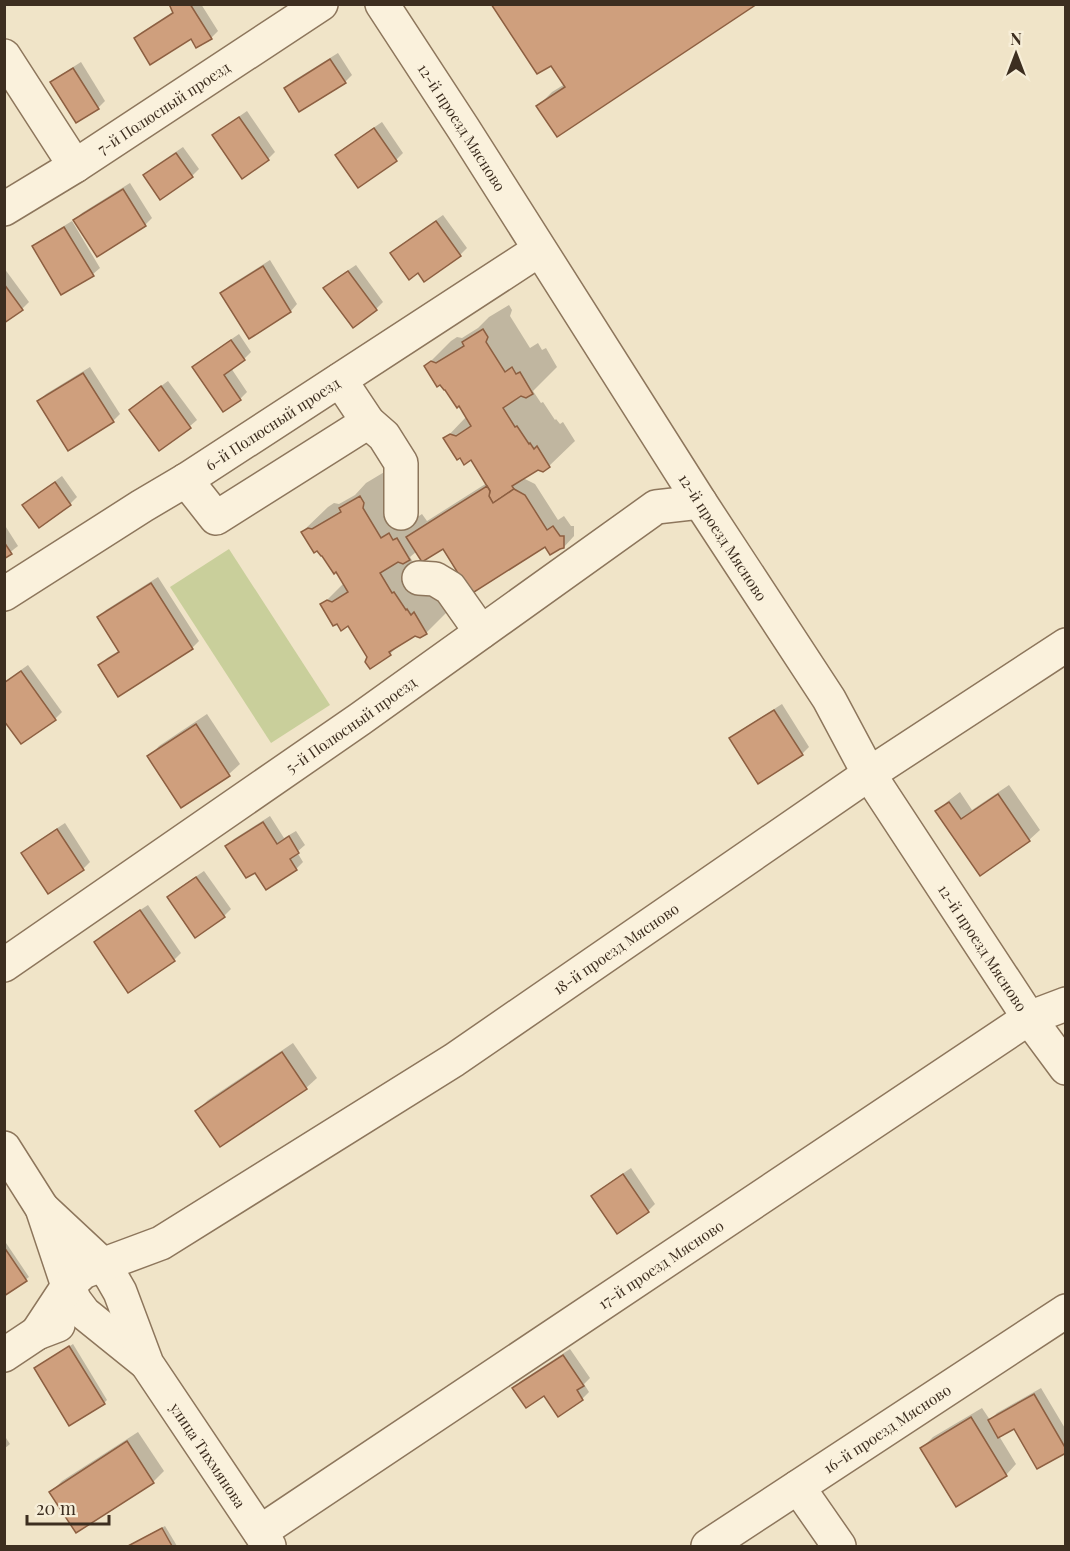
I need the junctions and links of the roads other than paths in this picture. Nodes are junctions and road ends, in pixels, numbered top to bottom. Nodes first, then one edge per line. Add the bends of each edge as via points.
1 (321, 4) edge
2 (382, 4) edge
3 (4, 56) edge
4 (75, 166) junction
5 (4, 209) edge
6 (539, 250) junction
7 (340, 380) junction
8 (368, 422) junction
9 (186, 480) junction
10 (700, 502) junction
11 (400, 513) dead end
12 (418, 578) dead end
13 (4, 594) edge
14 (481, 632) junction
15 (1065, 645) edge
16 (869, 774) junction
17 (4, 965) edge
18 (1065, 1004) edge
19 (1029, 1018) junction
20 (1065, 1068) edge
21 (4, 1148) edge
22 (42, 1208) junction
23 (161, 1243) junction
24 (102, 1264) junction
25 (120, 1292) junction
26 (76, 1300) junction
27 (1065, 1311) edge
28 (4, 1355) edge
29 (147, 1364) junction
30 (798, 1487) junction
31 (265, 1539) edge
32 (708, 1546) edge
33 (839, 1546) edge

1 - 4 street, 7-й Полюсный проезд
2 - 6 street, 12-й проезд Мясново
3 - 4 street
4 - 5 street, 7-й Полюсный проезд
6 - 7 street, 6-й Полюсный проезд
6 - 10 street, 12-й проезд Мясново
7 - 8 street
7 - 9 street, 6-й Полюсный проезд
8 - 9 street via 216,518
8 - 11 street via 384,436 401,463
9 - 13 street, 6-й Полюсный проезд
10 - 14 street, 5-й Полюсный проезд via 656,507
10 - 16 street, 12-й проезд Мясново via 829,699
12 - 14 street via 435,579 450,588
14 - 17 street, 5-й Полюсный проезд
15 - 16 street, 18-й проезд Мясново
16 - 19 street, 12-й проезд Мясново
16 - 23 street, 18-й проезд Мясново via 454,1059
18 - 19 street, 17-й проезд Мясново
19 - 20 street, 12-й проезд Мясново
19 - 31 street, 17-й проезд Мясново
21 - 22 street, улица Тихмянова
22 - 24 street, улица Тихмянова
22 - 26 street, улица Тихмянова
23 - 24 street, 18-й проезд Мясново
23 - 25 street, 18-й проезд Мясново
24 - 25 street, улица Тихмянова
24 - 26 street, 18-й проезд Мясново via 83,1272
25 - 26 street, 18-й проезд Мясново via 104,1306
25 - 29 street, улица Тихмянова
26 - 28 street, 18-й проезд Мясново via 37,1334
26 - 29 street, улица Тихмянова
27 - 30 street, 16-й проезд Мясново
29 - 31 street, улица Тихмянова
30 - 32 street, 16-й проезд Мясново
30 - 33 street

